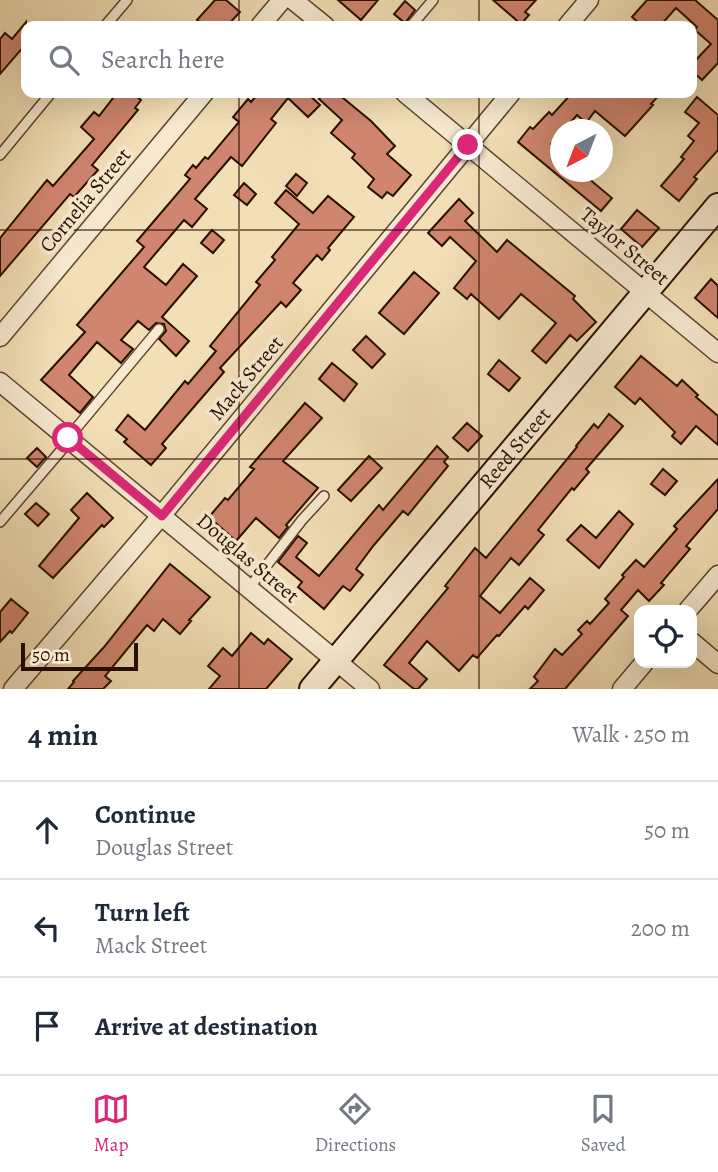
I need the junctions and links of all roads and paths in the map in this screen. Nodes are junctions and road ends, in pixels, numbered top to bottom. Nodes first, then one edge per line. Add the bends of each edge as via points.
1 (127, 0) edge
2 (282, 0) edge
3 (293, 0) edge
4 (433, 0) edge
5 (589, 0) edge
6 (109, 21) edge
7 (264, 21) edge
8 (318, 21) edge
9 (415, 21) edge
10 (571, 21) edge
11 (47, 98) edge
12 (200, 98) edge
13 (411, 98) edge
14 (508, 98) edge
15 (468, 145) junction
16 (0, 155) edge
17 (718, 206) edge
18 (645, 293) junction
19 (159, 329) dead end
20 (0, 337) edge
21 (718, 353) edge
22 (0, 382) edge
23 (69, 439) junction
24 (324, 496) dead end
25 (162, 516) junction
26 (0, 522) edge
27 (718, 575) edge
28 (248, 588) junction
29 (692, 605) edge
30 (697, 646) edge
31 (336, 660) junction
32 (718, 664) edge
33 (640, 668) edge
34 (13, 689) edge
35 (312, 689) edge
36 (370, 689) edge
37 (622, 689) edge

1 - 6 lane
2 - 7 street
3 - 8 street
4 - 9 lane
5 - 10 street
11 - 16 lane
12 - 20 street, Cornelia Street
13 - 15 street, Taylor Street
14 - 15 street, Mack Street
15 - 18 street, Taylor Street
15 - 25 street, Mack Street
17 - 18 street, Reed Street
18 - 21 street, Taylor Street
18 - 31 street, Reed Street
19 - 23 lane
22 - 23 street, Douglas Street
23 - 25 street, Douglas Street
23 - 26 lane
24 - 28 lane
25 - 28 street, Douglas Street
25 - 34 street, Mack Street
27 - 29 street
28 - 31 street, Douglas Street
30 - 32 street
31 - 35 street, Reed Street
31 - 36 street, Douglas Street
33 - 37 street

